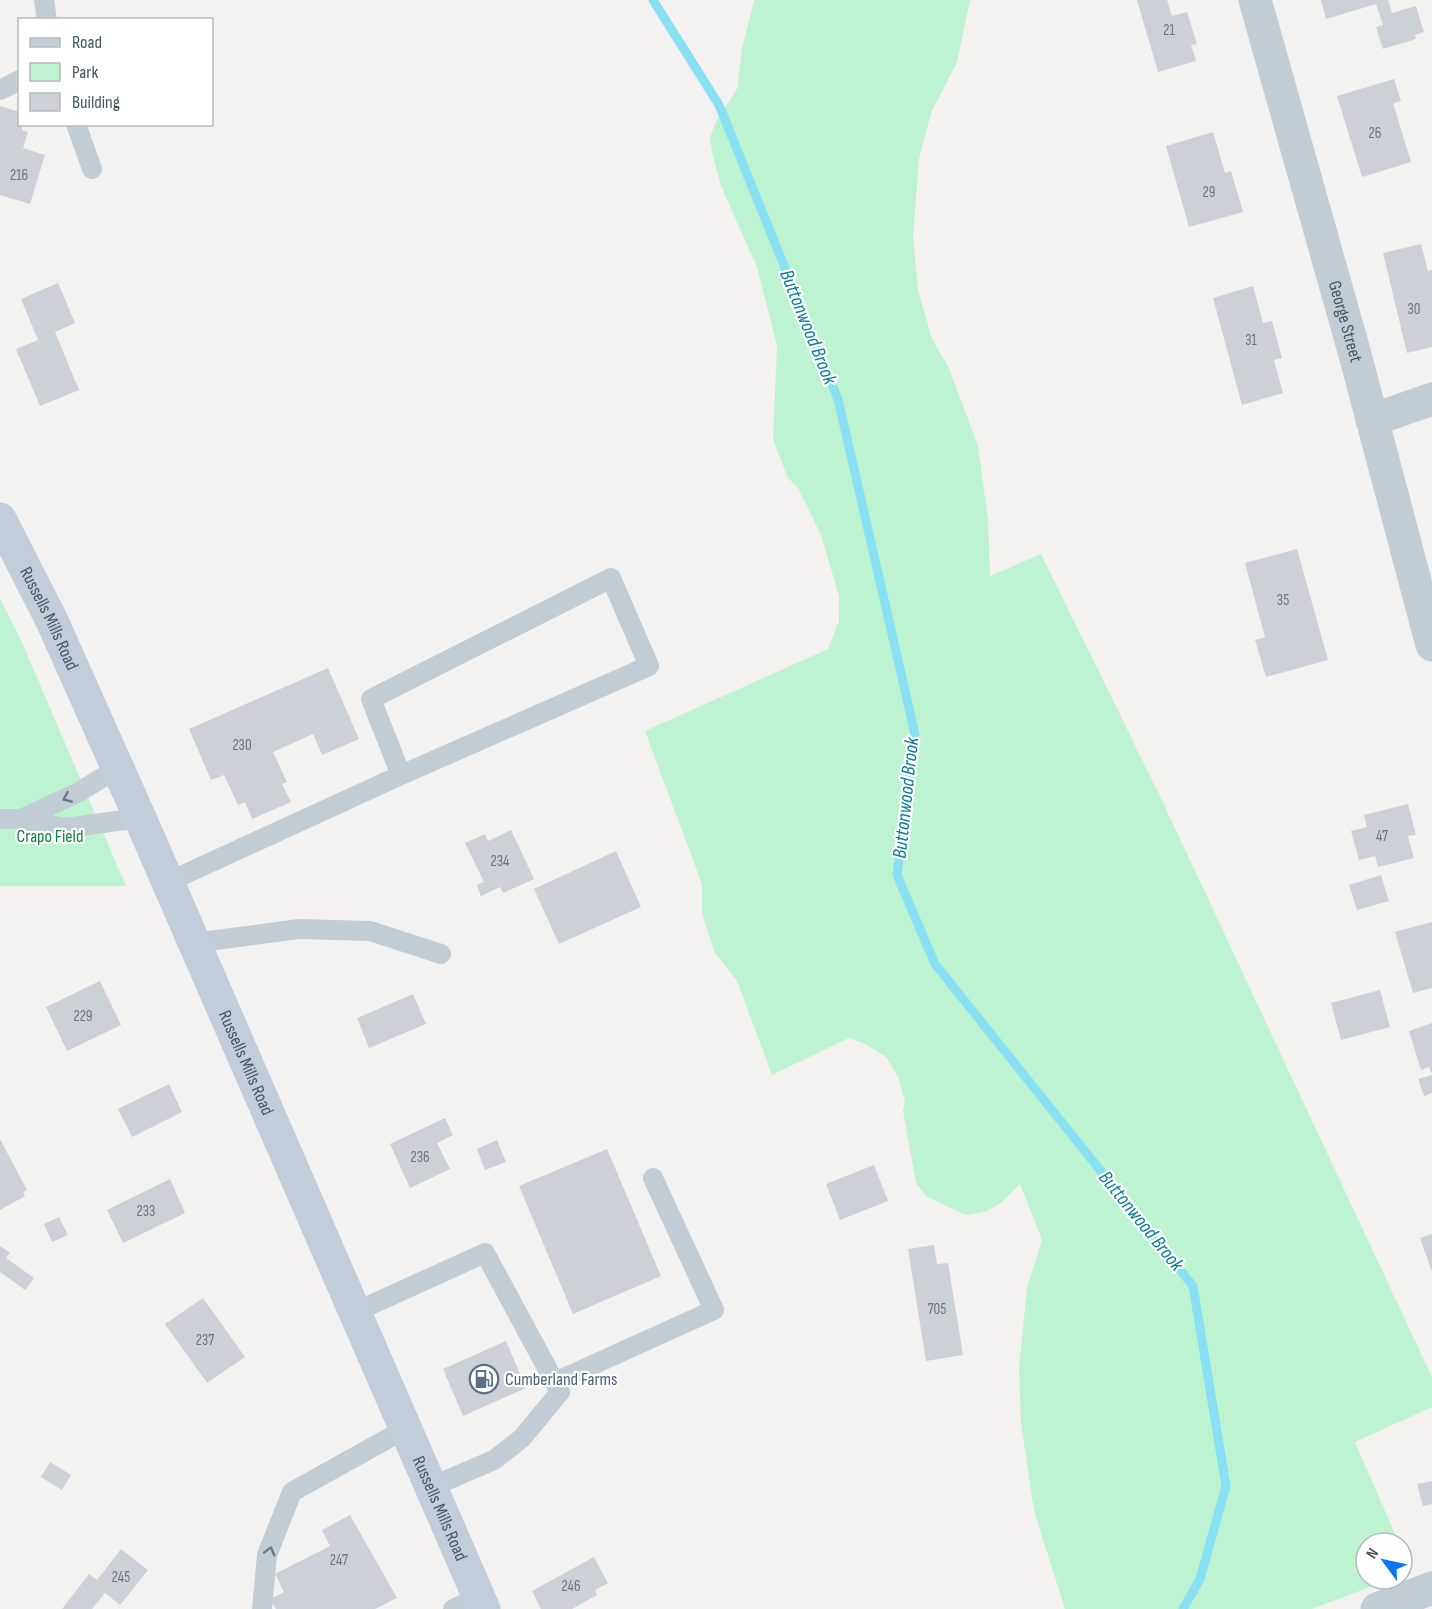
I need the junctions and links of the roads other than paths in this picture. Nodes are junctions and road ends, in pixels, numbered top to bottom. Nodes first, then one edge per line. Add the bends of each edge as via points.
1 (44, 0) edge
2 (1255, 0) edge
3 (47, 18) edge
4 (18, 81) edge
5 (0, 90) edge
6 (77, 126) edge
7 (92, 169) dead end
8 (1432, 399) edge
9 (1372, 420) junction
10 (0, 519) edge
11 (1432, 645) edge
12 (118, 768) junction
13 (401, 776) junction
14 (140, 818) junction
15 (0, 819) edge
16 (21, 819) junction
17 (168, 882) junction
18 (194, 943) junction
19 (441, 954) dead end
20 (653, 1178) dead end
21 (355, 1312) junction
22 (555, 1382) junction
23 (405, 1429) junction
24 (431, 1487) junction
25 (1432, 1588) edge
26 (472, 1605) edge
27 (1392, 1606) edge
28 (262, 1609) edge

1 - 3 lane
2 - 9 street, George Street
4 - 5 lane
6 - 7 lane
8 - 9 street
9 - 11 street, George Street
10 - 12 main road, Russells Mills Road via 52,621
12 - 14 main road, Russells Mills Road
12 -> 16 lane via 79,792
13 - 13 lane via 649,666 611,578 371,699
13 - 17 lane
14 - 16 lane via 65,828
14 - 17 main road, Russells Mills Road
15 - 16 lane
17 - 18 main road, Russells Mills Road
18 - 19 lane via 299,929 370,932
18 - 21 main road, Russells Mills Road
20 - 22 lane via 714,1310
21 - 22 lane via 485,1253
21 - 23 main road, Russells Mills Road
22 - 24 lane via 560,1392 522,1438 494,1460
23 - 24 main road, Russells Mills Road
28 -> 23 lane via 267,1555 292,1492
24 - 26 main road, Russells Mills Road
25 - 27 street

